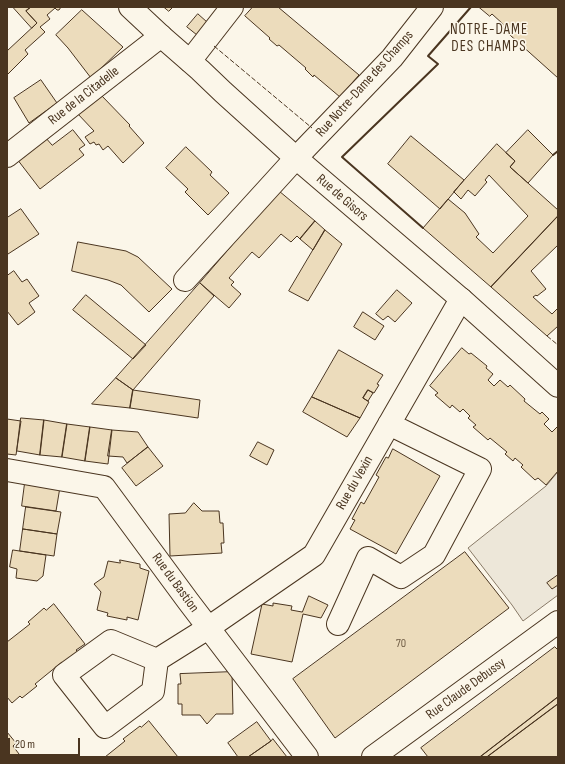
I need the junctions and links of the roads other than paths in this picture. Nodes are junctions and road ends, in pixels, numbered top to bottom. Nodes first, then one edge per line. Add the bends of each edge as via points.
1 (130, 7) edge
2 (232, 7) edge
3 (432, 7) edge
4 (161, 36) junction
5 (190, 61) junction
6 (7, 156) edge
7 (296, 158) junction
8 (185, 280) dead end
9 (461, 300) junction
10 (558, 386) edge
11 (389, 424) junction
12 (8, 475) edge
13 (558, 622) edge
14 (338, 624) dead end
15 (208, 628) junction
16 (156, 660) dead end
17 (307, 757) edge
18 (374, 757) edge

1 - 4 main road, Rue de Gisors
2 - 5 main road
3 - 7 main road, Rue Notre-Dame des Champs via 392,58
4 - 5 main road, Rue de Gisors
4 - 6 main road, Rue de la Citadelle
5 - 7 main road, Rue de Gisors
7 - 8 main road, Rue Notre-Dame des Champs
7 - 9 main road, Rue de Gisors
9 - 10 main road, Rue de Gisors
9 - 11 main road, Rue du Vexin
11 - 14 main road via 480,469 434,555 401,577 368,558
11 - 15 main road, Rue du Vexin via 314,555
12 - 15 main road, Rue du Bastion via 104,487
13 - 18 main road, Rue Claude Debussy
15 - 16 main road, Rue du Vexin
15 - 17 main road, Rue du Bastion

